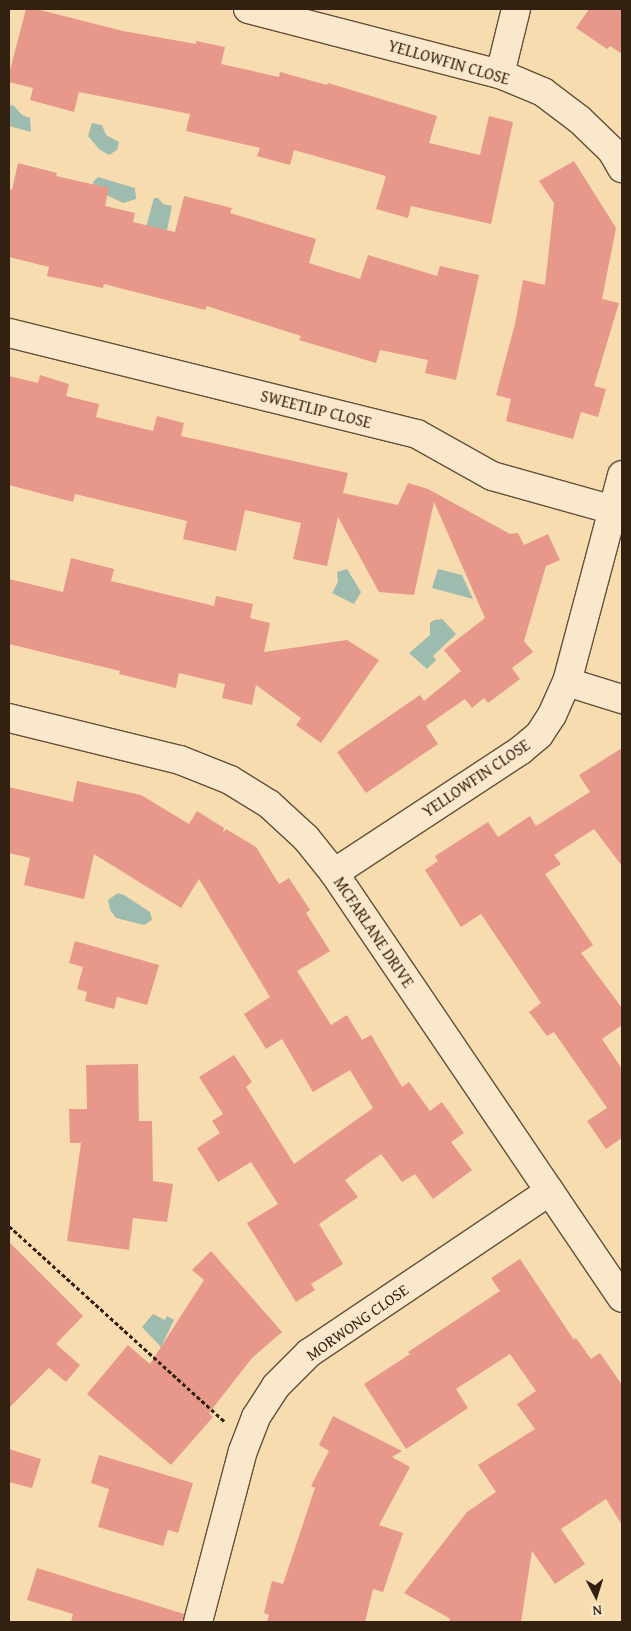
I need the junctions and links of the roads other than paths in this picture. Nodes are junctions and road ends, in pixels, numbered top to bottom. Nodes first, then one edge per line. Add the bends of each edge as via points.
1 (248, 9) edge
2 (516, 9) edge
3 (500, 74) junction
4 (622, 168) edge
5 (9, 333) edge
6 (622, 475) edge
7 (614, 510) junction
8 (567, 682) junction
9 (622, 699) edge
10 (9, 718) edge
11 (334, 873) junction
12 (550, 1191) junction
13 (622, 1298) edge
14 (198, 1622) edge

1 - 3 street, YELLOWFIN CLOSE
2 - 3 street
3 - 4 street, YELLOWFIN CLOSE via 543,92 580,120 612,151
5 - 7 street, SWEETLIP CLOSE via 417,434 492,476
6 - 7 street, YELLOWFIN CLOSE
7 - 8 street, YELLOWFIN CLOSE
8 - 9 street
8 - 11 street, YELLOWFIN CLOSE via 539,735
10 - 11 street, MCFARLANE DRIVE via 180,760 230,780 269,804 306,838
11 - 12 street, MCFARLANE DRIVE
12 - 13 street, MCFARLANE DRIVE
12 - 14 street, MORWONG CLOSE via 309,1353 276,1386 256,1417 247,1442

